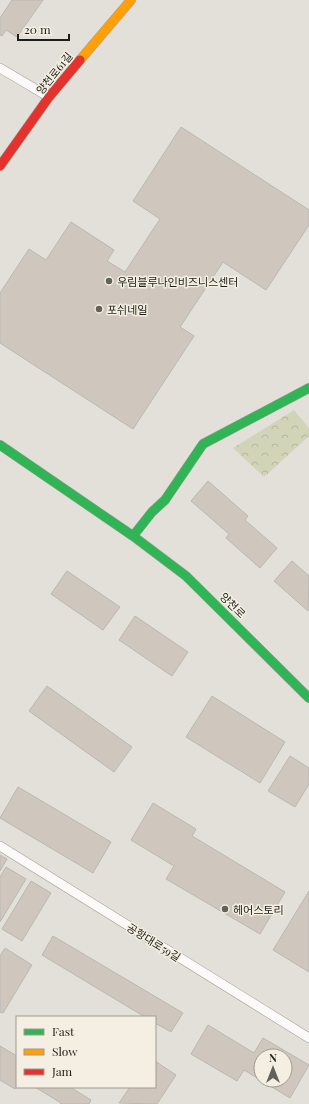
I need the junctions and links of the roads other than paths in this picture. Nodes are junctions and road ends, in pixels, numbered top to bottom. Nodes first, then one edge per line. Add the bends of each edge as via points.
1 (131, 0) edge
2 (0, 68) edge
3 (49, 97) junction
4 (0, 166) edge
5 (309, 388) edge
6 (0, 445) edge
7 (133, 536) junction
8 (309, 698) edge
9 (0, 846) edge
10 (309, 1038) edge

1 - 3 main road, 양천로61길
2 - 3 lane
3 - 4 main road, 양천로61길
5 - 7 main road via 203,444 165,500
6 - 7 main road, 양천로
7 - 8 main road, 양천로 via 186,576
9 - 10 lane, 공항대로59길

